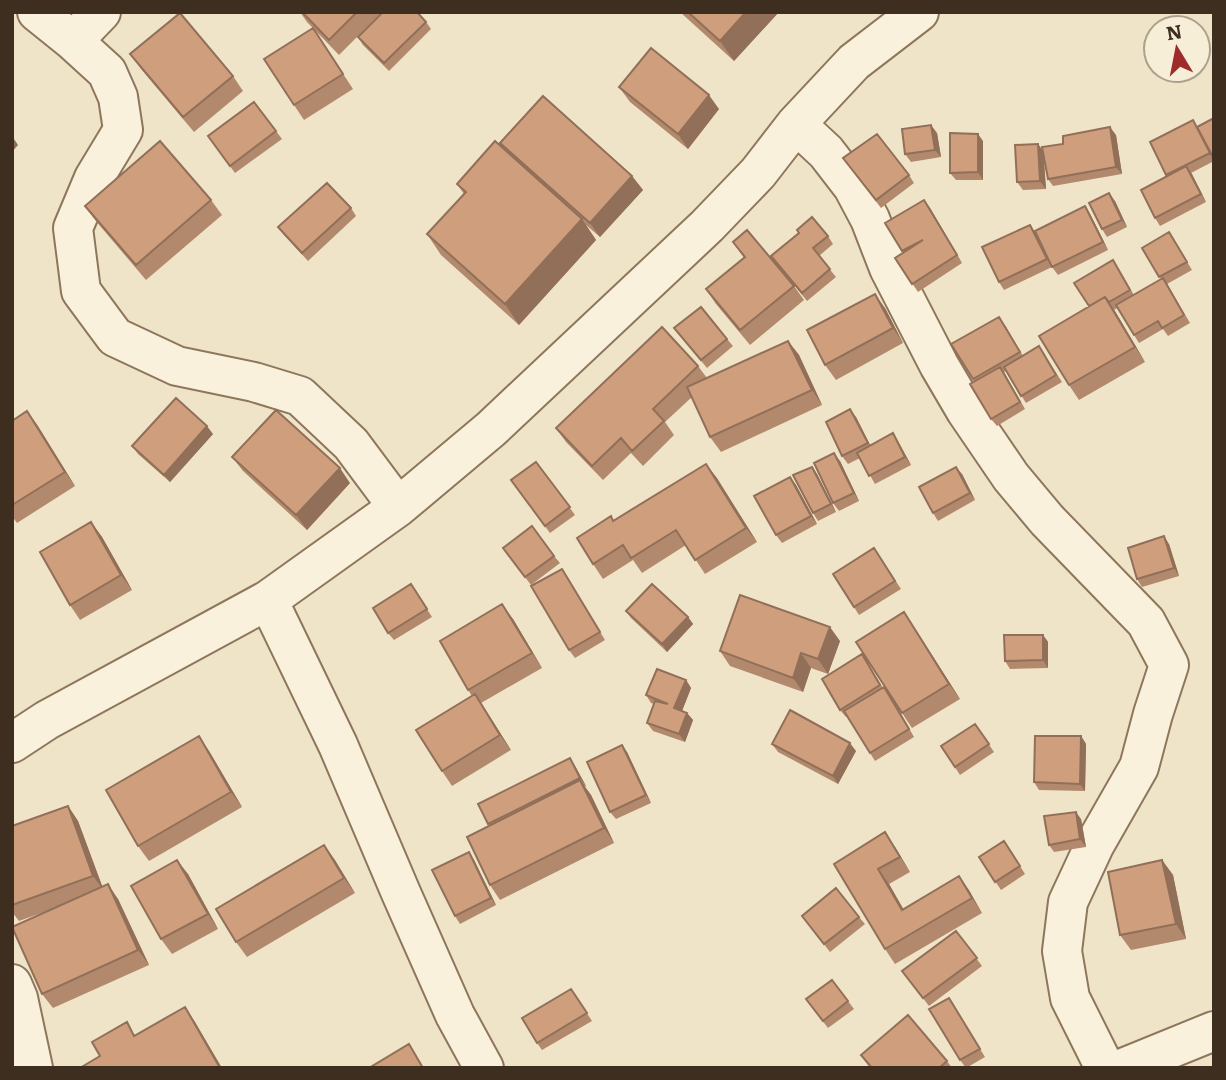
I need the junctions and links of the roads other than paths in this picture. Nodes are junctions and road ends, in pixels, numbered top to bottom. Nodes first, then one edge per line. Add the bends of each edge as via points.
1 (37, 12) edge
2 (101, 12) edge
3 (919, 12) edge
4 (73, 41) junction
5 (796, 124) junction
6 (398, 507) junction
7 (268, 600) junction
8 (12, 743) edge
9 (12, 984) edge
10 (1214, 1031) edge
11 (33, 1068) edge
12 (484, 1068) edge
13 (1104, 1068) edge
14 (1123, 1068) edge

1 - 4 street
2 - 4 street
3 - 5 street via 854,62
4 - 6 street via 107,72 118,97 123,130 94,178 73,228 81,291 115,337 177,366 300,396 351,444
5 - 6 street via 758,173 707,226 491,429
5 - 13 street via 853,187 939,365 1012,477 1146,622 1169,664 1139,767 1068,902 1062,951 1070,998
6 - 7 street
7 - 8 street
7 - 12 street via 338,745 455,1014
9 - 11 street
10 - 14 street

